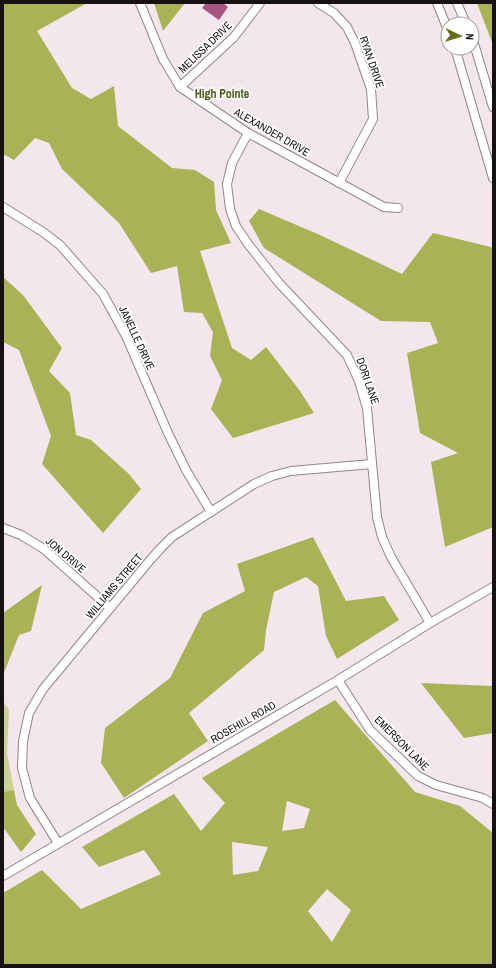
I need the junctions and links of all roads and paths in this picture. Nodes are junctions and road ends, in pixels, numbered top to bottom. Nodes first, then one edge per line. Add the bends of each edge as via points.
1 (140, 3) edge
2 (260, 3) edge
3 (318, 3) edge
4 (437, 3) edge
5 (457, 3) edge
6 (442, 16) edge
7 (463, 16) edge
8 (457, 56) edge
9 (478, 56) edge
10 (180, 87) junction
11 (493, 107) edge
12 (248, 133) junction
13 (493, 178) edge
14 (339, 183) junction
15 (3, 207) edge
16 (398, 208) dead end
17 (372, 464) junction
18 (211, 512) junction
19 (3, 528) edge
20 (493, 587) edge
21 (110, 608) junction
22 (430, 623) junction
23 (338, 680) junction
24 (493, 804) edge
25 (58, 843) junction
26 (3, 876) edge

1 - 10 street, ALEXANDER DRIVE via 163,59
2 - 10 street, MELISSA DRIVE via 234,37
3 - 14 street, RYAN DRIVE via 334,13 347,27 371,89 373,119
4 - 6 street
5 - 7 street
8 - 13 street
9 - 11 street
10 - 12 street, ALEXANDER DRIVE
12 - 14 street, ALEXANDER DRIVE
12 - 17 street, DORI LANE via 232,163 227,184 230,209 236,226 279,283 347,355 359,381 367,408
14 - 16 street, ALEXANDER DRIVE via 384,207
15 - 18 street, JANELLE DRIVE via 60,245 103,294 126,336 186,470
17 - 18 street, WILLIAMS STREET via 272,476 254,484
17 - 22 street, DORI LANE via 377,517 382,537
18 - 21 street, WILLIAMS STREET via 162,546
19 - 21 street, JON DRIVE via 44,549
20 - 22 street, ROSEHILL ROAD
21 - 25 street, WILLIAMS STREET via 43,689 29,713 23,741 22,768 30,798
22 - 23 street, ROSEHILL ROAD
23 - 24 street, EMERSON LANE via 370,730 418,776 436,785 484,798
23 - 25 street, ROSEHILL ROAD
25 - 26 street, ROSEHILL ROAD

